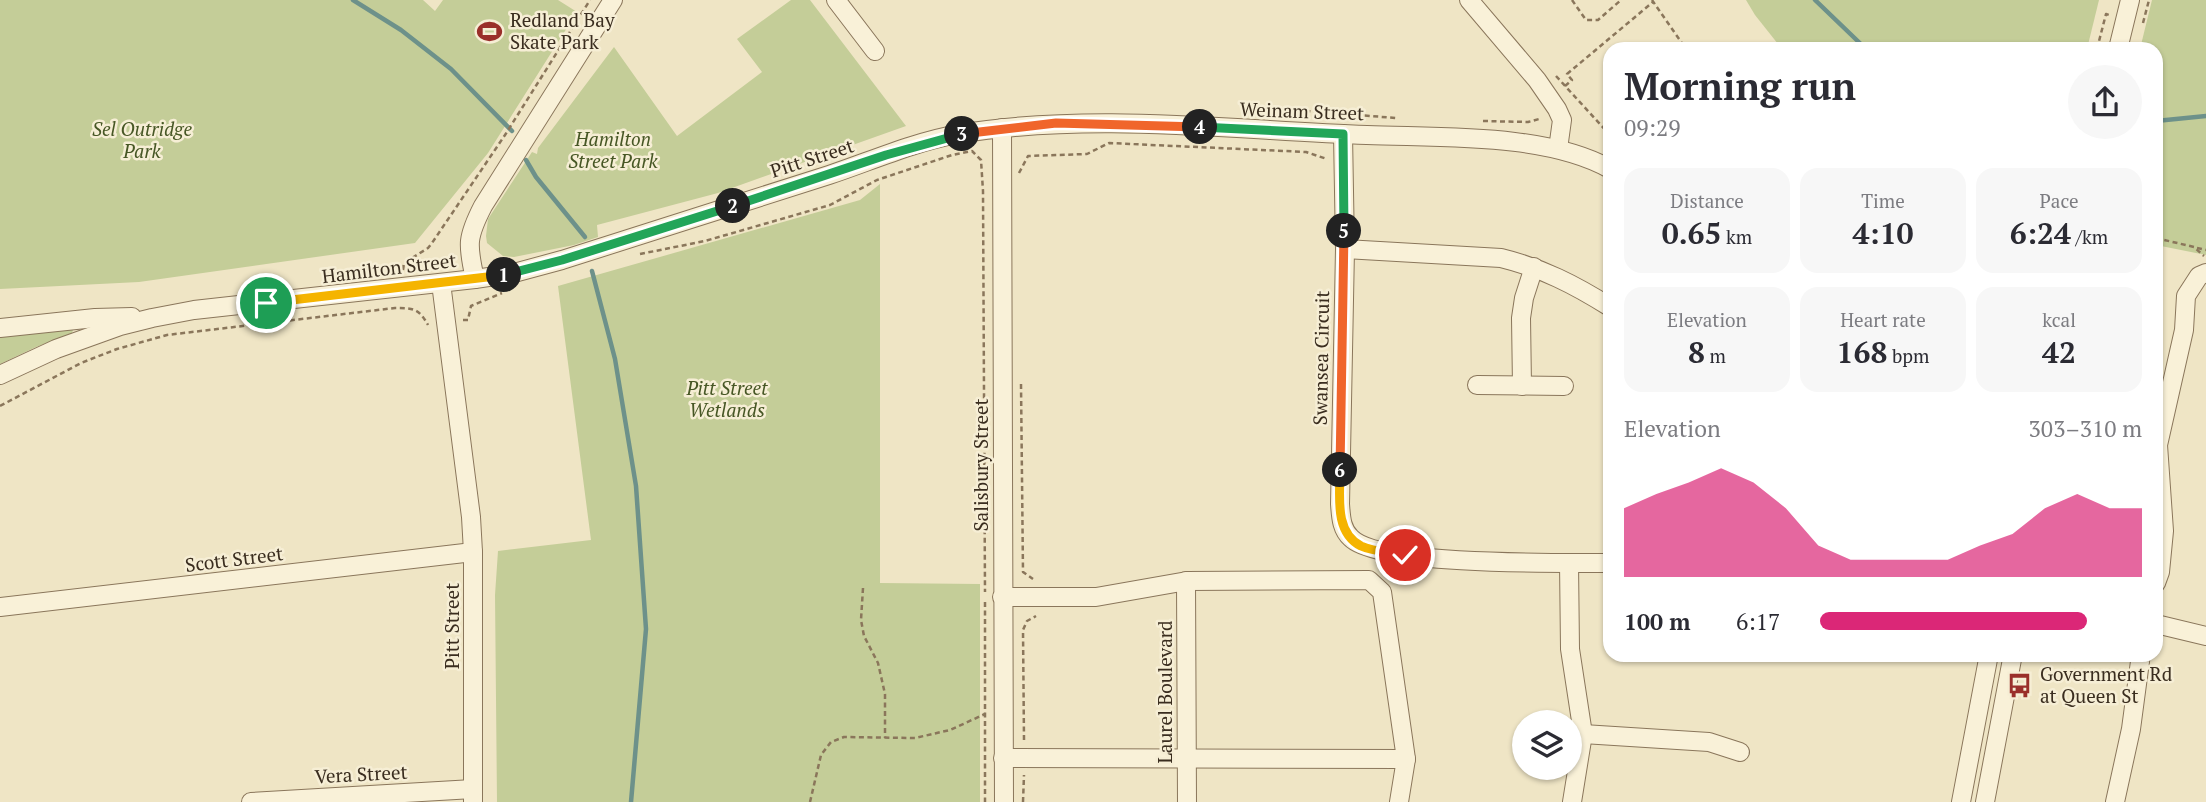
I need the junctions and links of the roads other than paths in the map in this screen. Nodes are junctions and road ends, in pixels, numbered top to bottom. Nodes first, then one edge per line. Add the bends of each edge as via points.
1 (613, 0) edge
2 (836, 0) edge
3 (1469, 0) edge
4 (2130, 0) edge
5 (2120, 42) edge
6 (875, 51) dead end
7 (1002, 128) junction
8 (1343, 134) junction
9 (1558, 149) junction
10 (1603, 165) edge
11 (1345, 249) junction
12 (1534, 267) junction
13 (2206, 273) edge
14 (475, 279) junction
15 (441, 283) junction
16 (1603, 303) edge
17 (152, 318) junction
18 (0, 328) edge
19 (0, 375) edge
20 (1477, 385) dead end
21 (1522, 386) junction
22 (1564, 386) dead end
23 (2163, 423) edge
24 (2163, 517) edge
25 (2163, 541) edge
26 (473, 552) junction
27 (1569, 563) junction
28 (1603, 563) edge
29 (1186, 581) junction
30 (1002, 597) junction
31 (0, 607) edge
32 (2163, 626) edge
33 (2206, 636) edge
34 (1987, 662) edge
35 (2012, 662) edge
36 (2140, 662) edge
37 (1583, 734) junction
38 (1740, 752) dead end
39 (1003, 758) junction
40 (1186, 758) junction
41 (1406, 759) junction
42 (473, 795) edge
43 (251, 802) edge
44 (1004, 802) edge
45 (1186, 802) edge
46 (1399, 802) edge
47 (1572, 802) edge
48 (1961, 802) edge
49 (1986, 802) edge
50 (2115, 802) edge

1 - 14 street, Hamilton Street via 471,230
2 - 6 street
3 - 9 street via 1557,109 1562,120
4 - 5 street
7 - 8 street, Weinam Street via 1118,124
7 - 14 street, Pitt Street via 954,135 562,260
7 - 30 street, Salisbury Street
8 - 9 street, Weinam Street via 1486,139
8 - 11 street, Swansea Circuit
9 - 10 street, Weinam Street
11 - 12 street via 1502,258
11 - 27 street, Swansea Circuit via 1340,503 1342,524 1350,538 1377,550 1458,561
12 - 16 street
12 - 21 street via 1521,318
13 - 23 street via 2186,296 2184,330
14 - 15 street, Hamilton Street
15 - 17 street, Hamilton Street
15 - 26 street, Pitt Street
17 - 18 street via 114,316
17 - 19 street, Hamilton Street via 82,340
20 - 21 street
21 - 22 street
24 - 25 street
26 - 31 street, Scott Street
26 - 42 street, Pitt Street
27 - 28 street, Swansea Circuit
27 - 37 street via 1570,649
29 - 30 street via 1096,597
29 - 40 street, Laurel Boulevard
29 - 41 street via 1370,580 1382,592
30 - 39 street, Salisbury Street via 994,713
32 - 33 street
34 - 48 street
35 - 49 street
36 - 50 street
37 - 38 street via 1709,742
37 - 47 street
39 - 40 street
39 - 44 street, Salisbury Street
40 - 41 street
40 - 45 street, Laurel Boulevard
41 - 46 street
42 - 43 street, Vera Street

